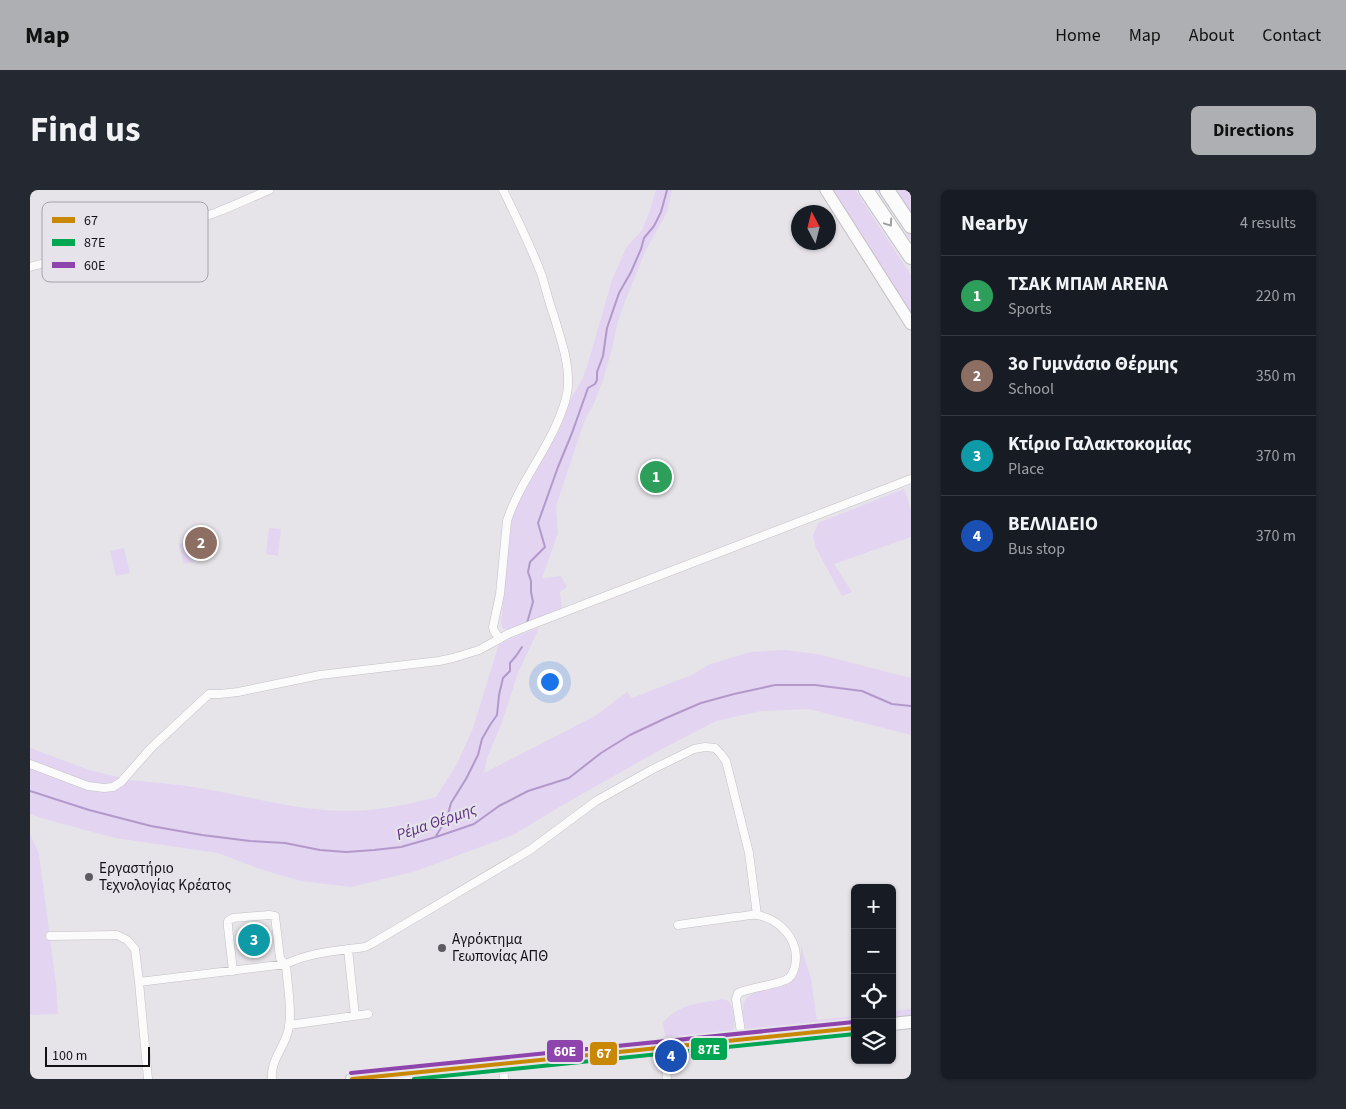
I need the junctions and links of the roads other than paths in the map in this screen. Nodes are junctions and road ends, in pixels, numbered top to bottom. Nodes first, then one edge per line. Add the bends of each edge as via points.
1 (269, 190) edge
2 (503, 190) edge
3 (826, 190) edge
4 (866, 190) edge
5 (887, 190) edge
6 (208, 215) edge
7 (911, 226) edge
8 (911, 257) edge
9 (911, 324) edge
10 (911, 479) edge
11 (500, 639) junction
12 (30, 764) edge
13 (757, 915) junction
14 (678, 925) dead end
15 (50, 936) dead end
16 (348, 949) junction
17 (286, 964) junction
18 (233, 971) junction
19 (139, 982) junction
20 (368, 1014) dead end
21 (355, 1016) junction
22 (911, 1022) edge
23 (896, 1024) edge
24 (289, 1025) junction
25 (851, 1028) edge
26 (742, 1040) junction
27 (664, 1047) junction
28 (503, 1063) junction
29 (148, 1079) edge
30 (272, 1079) edge
31 (352, 1079) edge
32 (504, 1079) edge
33 (667, 1079) edge

1 - 6 street
2 - 11 street via 542,279 562,342 568,379 566,399 557,423 518,495 508,521 493,627
3 - 9 street
4 -> 8 highway
5 - 7 highway
10 - 11 street
11 - 12 street via 479,650 439,660 320,675 238,692 209,694 151,748 122,782 113,787 88,786
13 - 14 street
13 - 16 street via 748,853 726,761 715,748 705,747 653,769 596,802 530,850 377,942
13 - 26 street via 783,928 792,939 795,967 789,978 738,993 736,999
15 - 19 street via 117,935 127,940 135,949
16 - 17 street via 308,956
16 - 21 street
17 - 18 street
17 - 18 street via 280,958 275,916 233,918 228,921 228,927
17 - 24 street
18 - 19 street
19 - 29 street
20 - 21 street
21 - 24 street
22 - 23 main road
24 - 30 street via 272,1069
25 - 26 main road
26 - 27 main road
27 - 28 main road
27 - 33 street
28 - 31 main road
28 - 32 street

